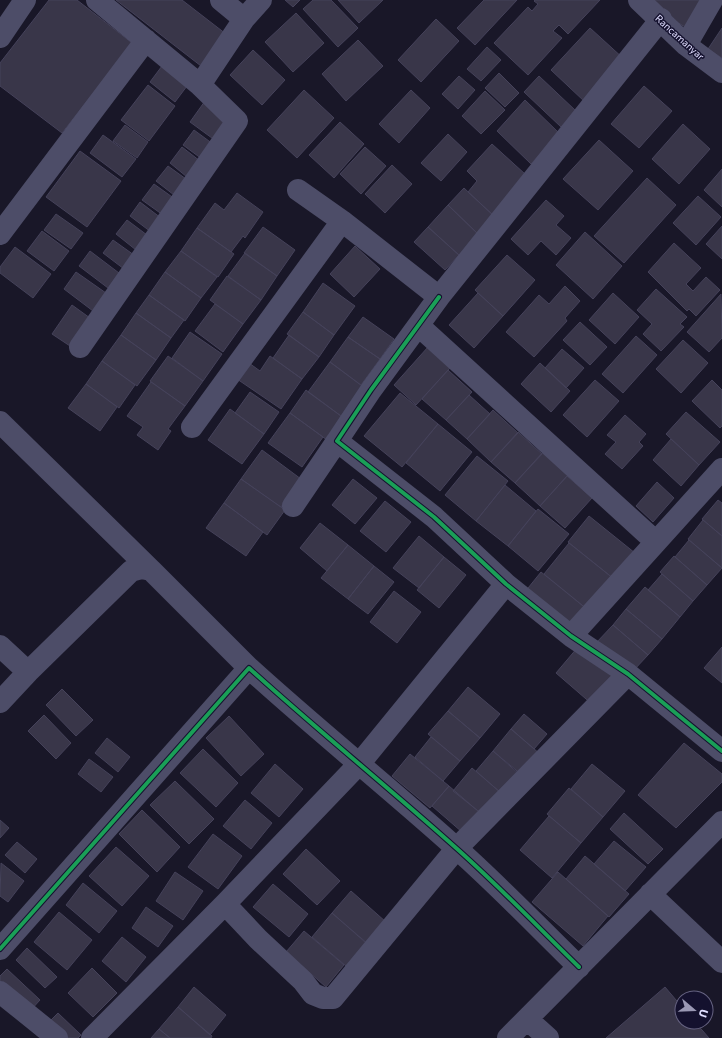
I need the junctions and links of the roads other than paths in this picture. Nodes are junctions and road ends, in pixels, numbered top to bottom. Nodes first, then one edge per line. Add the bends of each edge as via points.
1 (25, 0) edge
2 (97, 0) edge
3 (220, 0) edge
4 (261, 0) edge
5 (639, 0) edge
6 (712, 0) edge
7 (244, 19) junction
8 (661, 20) junction
9 (0, 37) edge
10 (146, 40) junction
11 (686, 45) junction
12 (722, 72) edge
13 (200, 85) junction
14 (298, 190) dead end
15 (342, 221) junction
16 (0, 234) edge
17 (439, 297) junction
18 (419, 326) junction
19 (80, 347) dead end
20 (0, 422) edge
21 (192, 427) dead end
22 (337, 441) junction
23 (722, 469) edge
24 (293, 506) dead end
25 (656, 542) junction
26 (151, 570) junction
27 (506, 584) junction
28 (571, 636) junction
29 (0, 646) edge
30 (249, 668) junction
31 (28, 672) junction
32 (628, 674) junction
33 (0, 702) edge
34 (722, 751) edge
35 (360, 763) junction
36 (722, 822) edge
37 (457, 848) junction
38 (650, 894) junction
39 (225, 904) junction
40 (0, 949) edge
41 (722, 962) edge
42 (580, 967) junction
43 (0, 992) edge
44 (527, 1019) junction
45 (57, 1038) edge
46 (92, 1038) edge
47 (508, 1038) edge
48 (548, 1038) edge

1 - 9 street
2 - 10 street
3 - 7 street
4 - 7 street
5 - 8 street, Rancamanyar
6 - 11 street
7 - 13 street
8 - 11 street, Rancamanyar
8 - 17 street
10 - 13 street
10 - 16 street
11 - 12 street, Rancamanyar
13 - 19 street via 237,121
14 - 15 street
15 - 17 street
15 - 21 street
17 - 18 street
18 - 22 street
18 - 25 street
20 - 26 street
22 - 24 street
22 - 27 street via 434,517
23 - 25 street
25 - 28 street
26 - 30 street
26 - 31 street via 142,568 131,571
27 - 28 street
27 - 35 street
28 - 32 street
29 - 31 street
30 - 35 street via 319,731
30 - 40 street
31 - 33 street
32 - 34 street
32 - 37 street
35 - 37 street
35 - 39 street
36 - 38 street
37 - 39 street via 333,998 313,994
37 - 42 street
38 - 41 street
38 - 42 street
39 - 46 street
42 - 44 street
43 - 45 street
44 - 47 street
44 - 48 street

